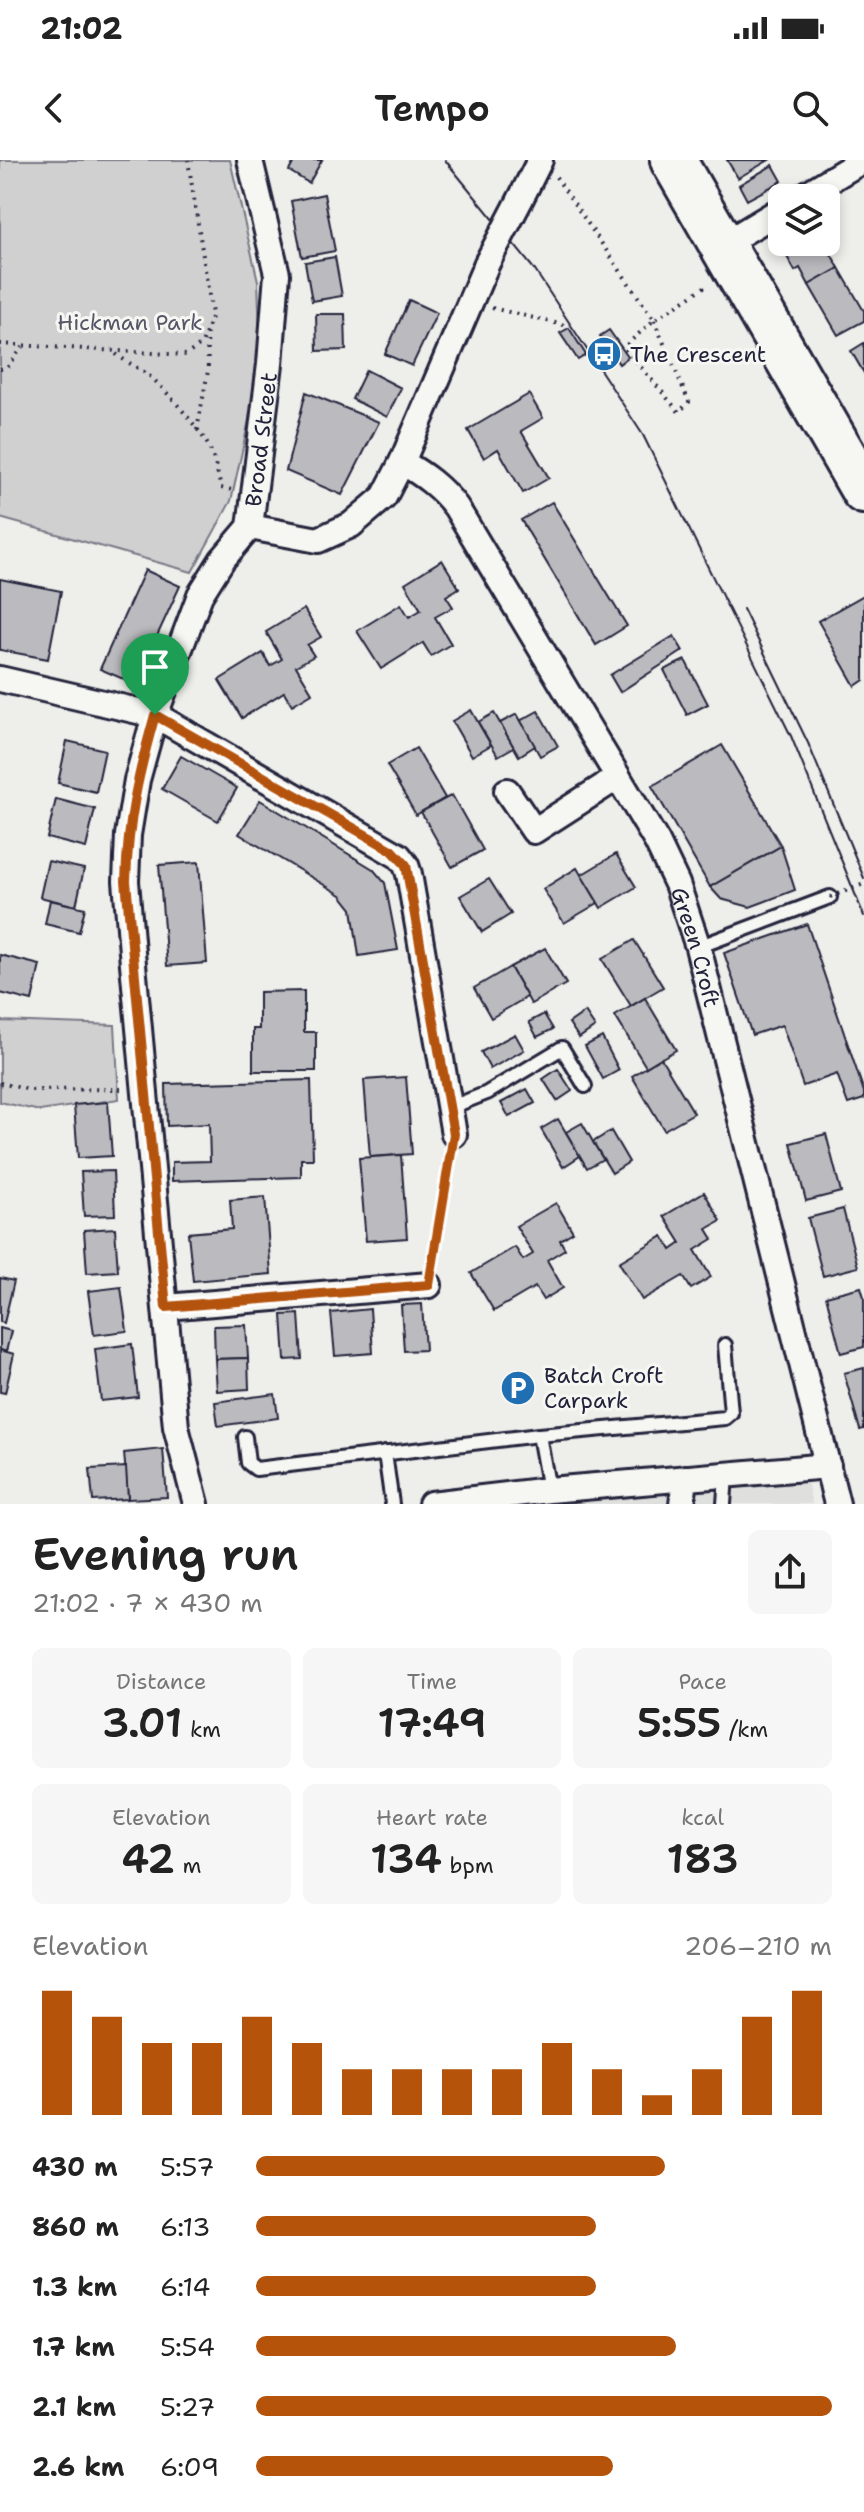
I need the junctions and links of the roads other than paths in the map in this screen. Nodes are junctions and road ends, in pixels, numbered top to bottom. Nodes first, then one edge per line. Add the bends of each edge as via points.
1 (250, 160) edge
2 (673, 160) edge
3 (863, 160) edge
4 (546, 166) edge
5 (823, 184) edge
6 (768, 221) edge
7 (728, 256) junction
8 (402, 462) junction
9 (864, 491) edge
10 (250, 527) junction
11 (0, 679) edge
12 (155, 715) junction
13 (618, 777) junction
14 (507, 791) dead end
15 (830, 897) road end
16 (698, 947) junction
17 (585, 1086) dead end
18 (449, 1108) junction
19 (454, 1134) road end
20 (429, 1285) road end
21 (166, 1307) junction
22 (725, 1345) dead end
23 (539, 1435) junction
24 (245, 1437) dead end
25 (385, 1453) junction
26 (828, 1466) junction
27 (726, 1475) junction
28 (685, 1478) junction
29 (549, 1490) junction
30 (196, 1504) edge
31 (392, 1504) edge
32 (431, 1504) edge
33 (682, 1504) edge
34 (724, 1504) edge
35 (837, 1504) edge

1 - 10 street, Broad Street via 277,274
2 - 7 highway
3 - 5 street
4 - 8 street, bridge via 520,200 487,263
6 - 7 street
7 - 9 highway
8 - 10 street via 384,497 351,525 318,540
8 - 13 street, Green Croft via 430,479 456,507
10 - 12 street, Broad Street via 200,595
11 - 12 street
12 - 18 street via 392,850 406,865
12 - 21 street, Broad Street via 137,780 126,881
13 - 14 street via 534,831
13 - 16 street, Green Croft via 677,884
15 - 16 lane
16 - 26 street, Green Croft
17 - 18 lane via 562,1048 487,1093
18 - 19 street
20 - 21 street
21 - 30 street, Broad Street via 176,1427
22 - 23 lane via 731,1413 725,1418
23 - 25 lane
23 - 29 lane
24 - 25 lane via 248,1463 256,1469
25 - 31 lane
26 - 27 street
26 - 35 street, Green Croft
27 - 28 street
27 - 34 lane
28 - 29 street
28 - 33 street
29 - 32 street

